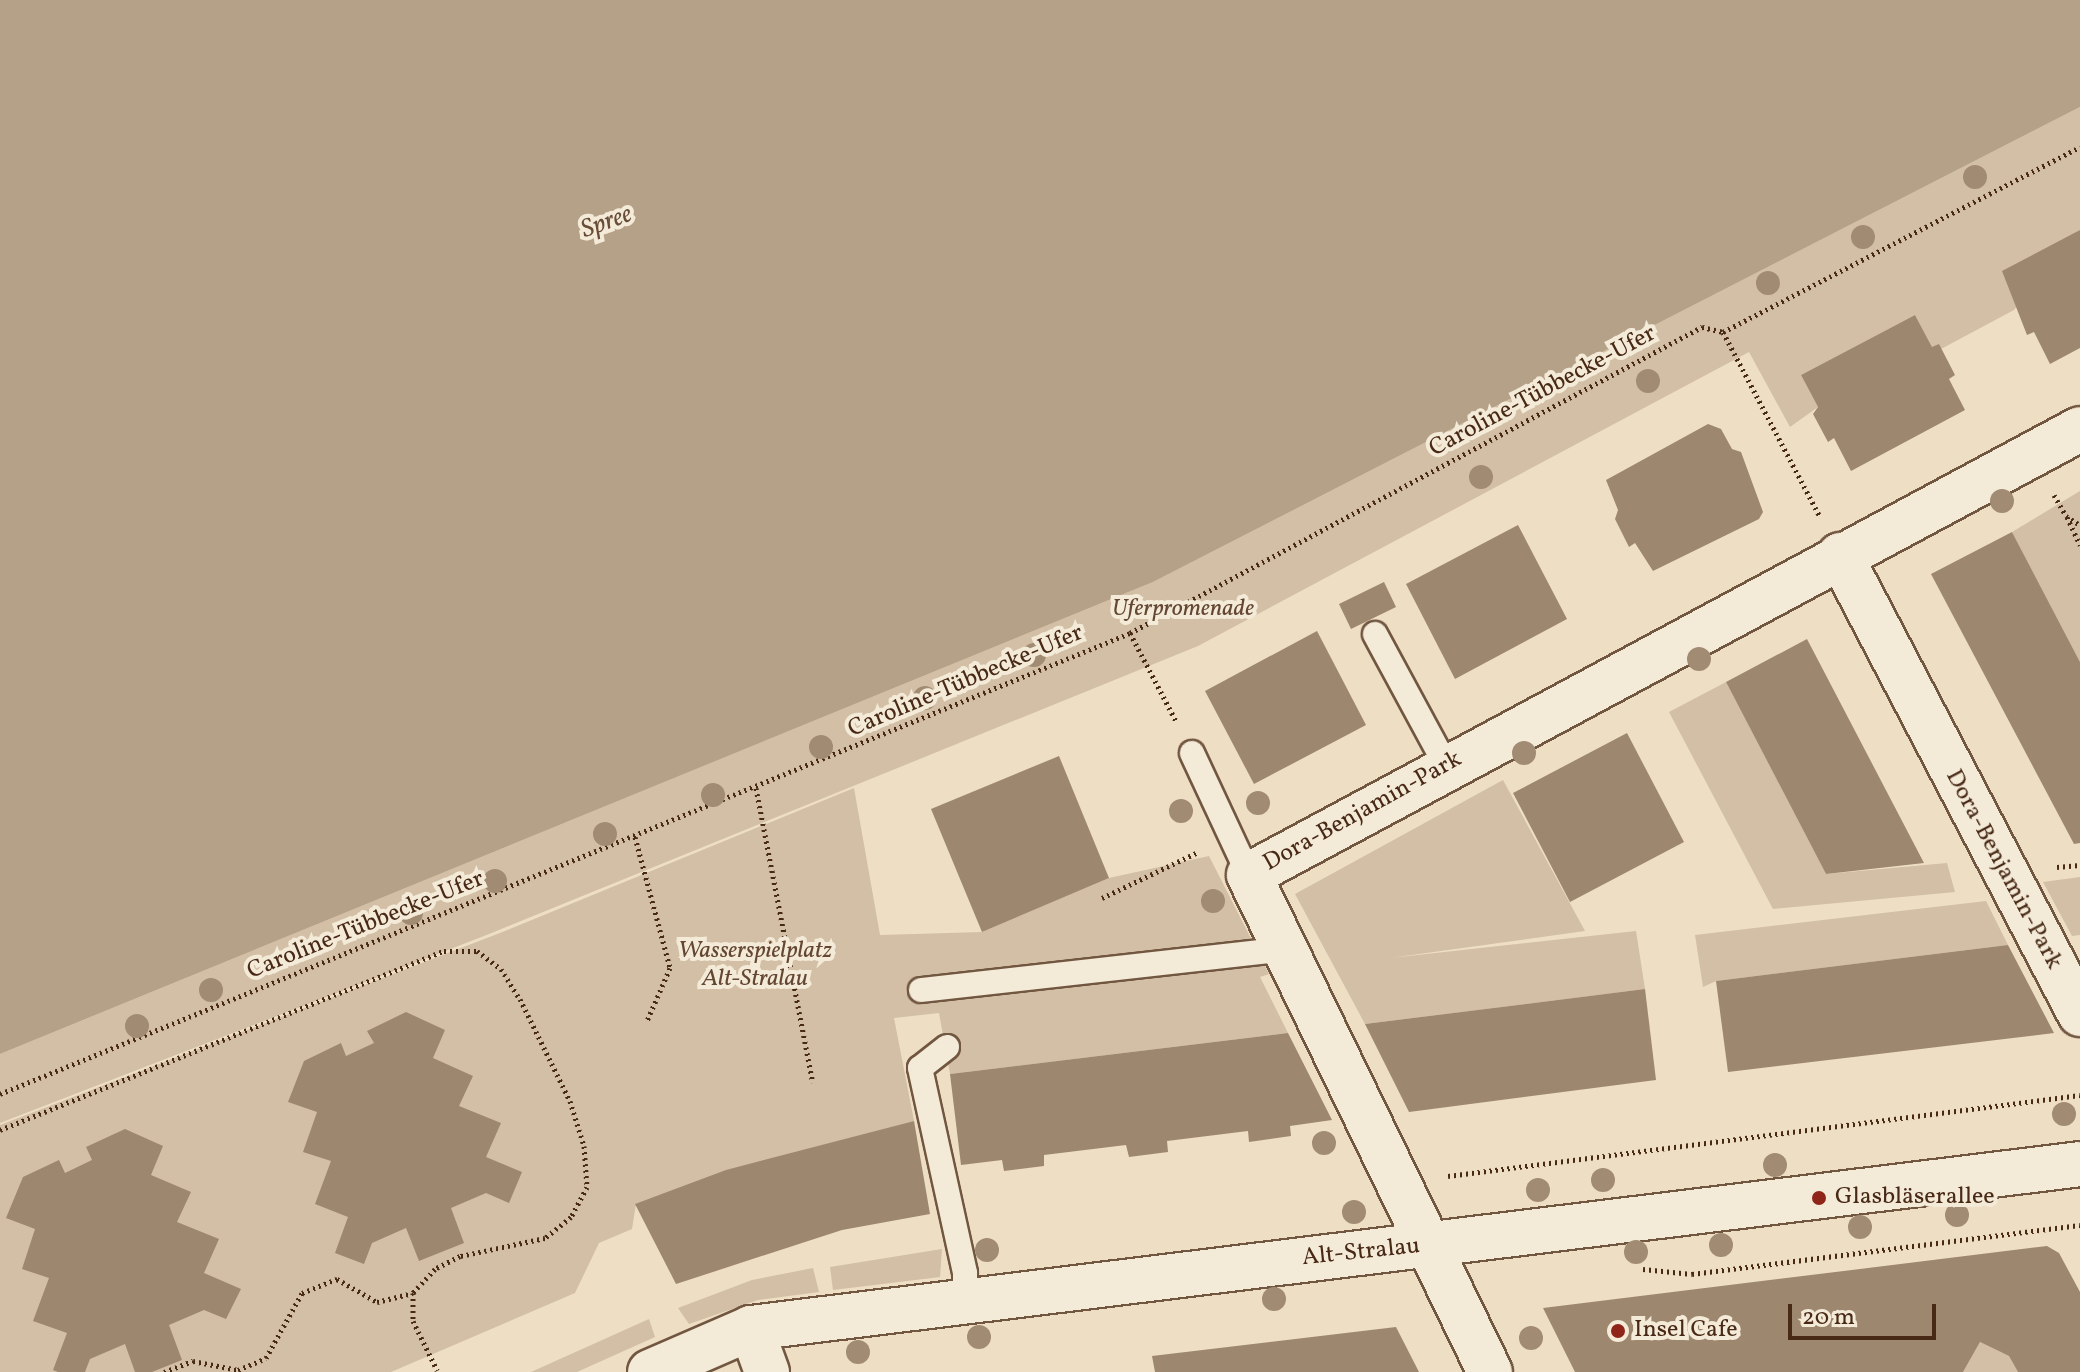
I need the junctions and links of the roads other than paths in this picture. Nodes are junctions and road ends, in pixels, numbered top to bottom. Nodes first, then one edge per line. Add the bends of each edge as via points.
1 (2080, 429) edge
2 (1840, 555) junction
3 (1375, 634) dead end
4 (1192, 753) road end
5 (1447, 767) junction
6 (1240, 856) junction
7 (1284, 949) junction
8 (921, 990) dead end
9 (2080, 1014) edge
10 (947, 1047) dead end
11 (2080, 1164) edge
12 (1428, 1246) junction
13 (965, 1302) junction
14 (751, 1328) junction
15 (650, 1372) edge
16 (767, 1372) edge
17 (1490, 1372) edge

1 - 2 street, Dora-Benjamin-Park
2 - 5 street, Dora-Benjamin-Park
2 - 9 street, Dora-Benjamin-Park
3 - 5 lane
4 - 6 lane
5 - 6 street, Dora-Benjamin-Park
6 - 7 street, Dora-Benjamin-Park
7 - 8 lane
7 - 12 street, Dora-Benjamin-Park
10 - 13 lane via 920,1068 960,1245
11 - 12 street, Alt-Stralau
12 - 13 street, Alt-Stralau
12 - 17 street, Dora-Benjamin-Park
13 - 14 street, Alt-Stralau
14 - 15 street, Alt-Stralau
14 - 16 street

